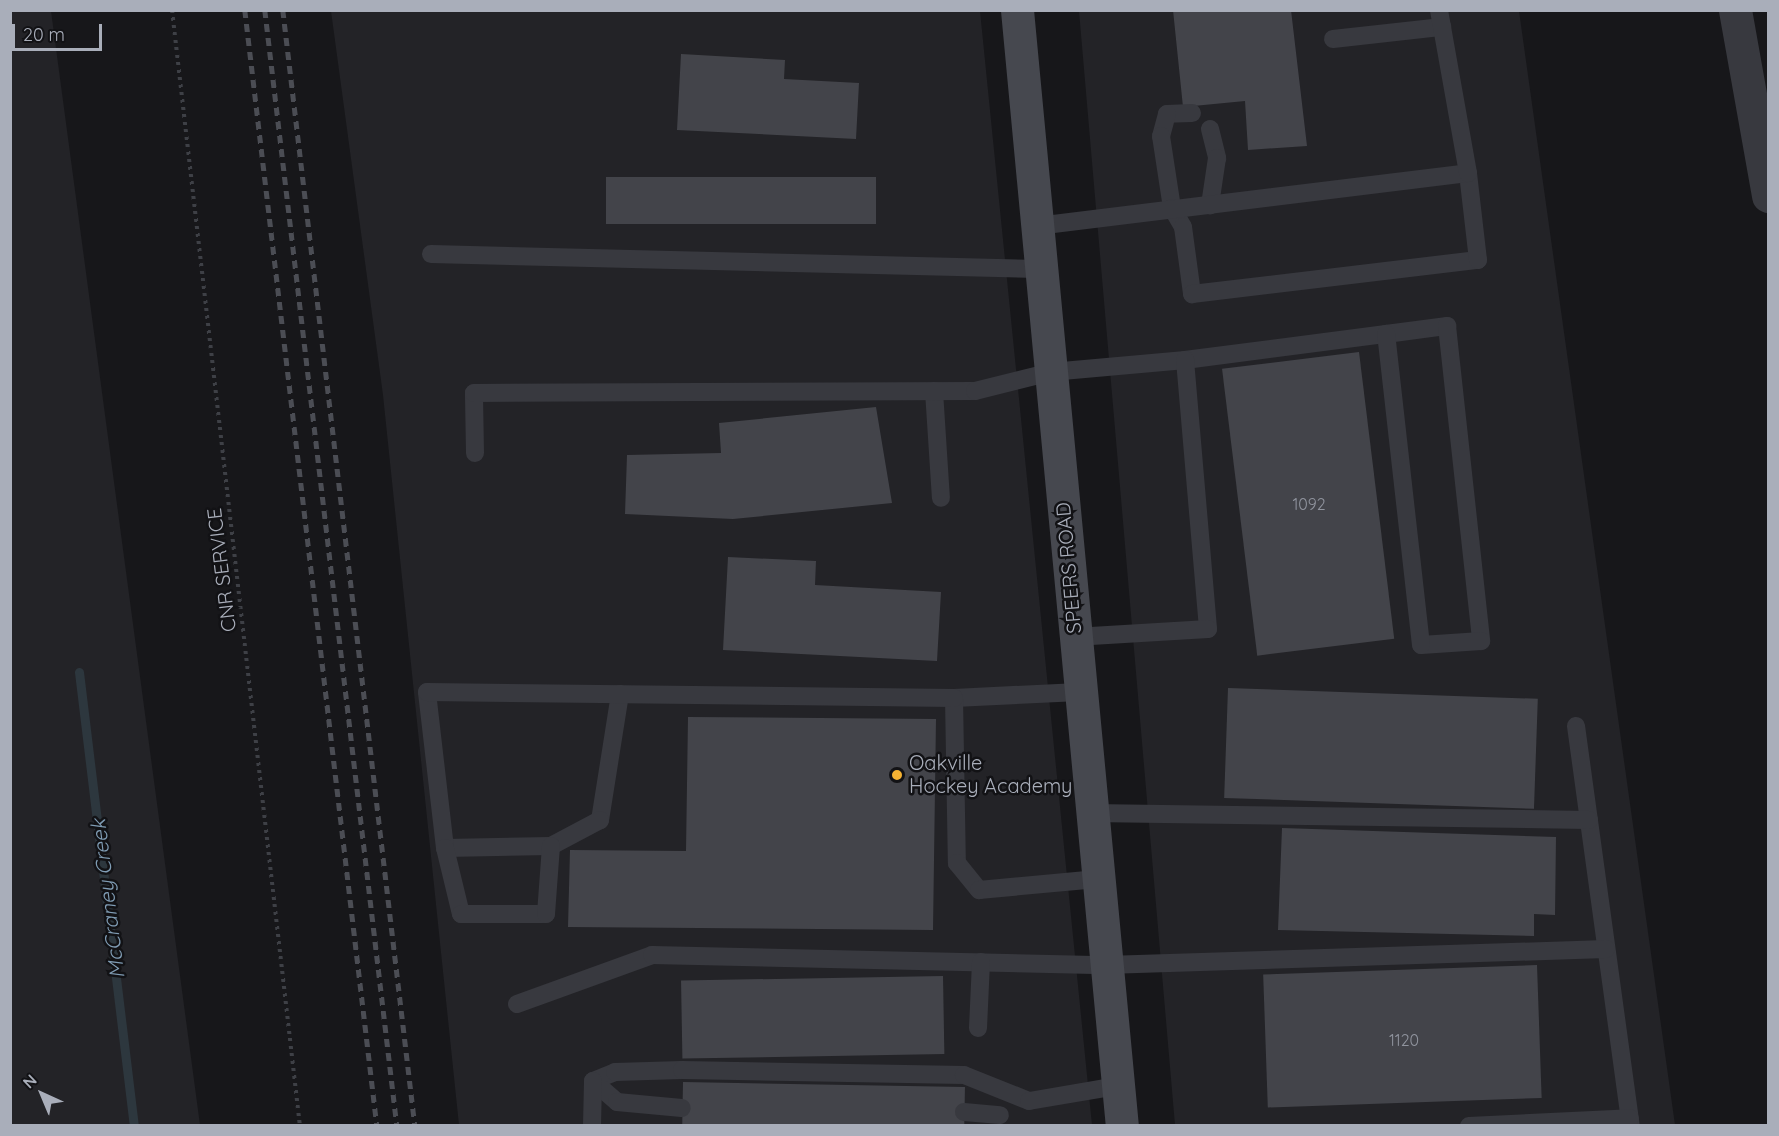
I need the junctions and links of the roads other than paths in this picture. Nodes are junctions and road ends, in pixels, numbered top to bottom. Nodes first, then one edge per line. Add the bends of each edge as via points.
1 (1017, 10) edge
2 (1735, 10) edge
3 (1440, 19) edge
4 (1333, 39) dead end
5 (1192, 113) dead end
6 (1210, 129) dead end
7 (1468, 173) junction
8 (1768, 196) edge
9 (1210, 205) junction
10 (1172, 208) junction
11 (1037, 226) junction
12 (430, 254) dead end
13 (1039, 269) junction
14 (1386, 334) junction
15 (1185, 360) junction
16 (1051, 372) junction
17 (934, 391) junction
18 (475, 453) dead end
19 (941, 498) dead end
20 (1074, 637) junction
21 (1079, 692) junction
22 (620, 694) junction
23 (954, 698) junction
24 (1575, 726) dead end
25 (1091, 813) junction
26 (1589, 820) junction
27 (551, 846) junction
28 (445, 848) junction
29 (1097, 879) junction
30 (1606, 949) junction
31 (981, 962) junction
32 (1106, 965) junction
33 (517, 1004) dead end
34 (978, 1028) dead end
35 (593, 1082) junction
36 (1118, 1086) junction
37 (1001, 1091) junction
38 (682, 1108) dead end
39 (964, 1113) dead end
40 (999, 1120) edge
41 (1631, 1121) edge
42 (592, 1125) edge
43 (1122, 1125) edge
44 (1469, 1125) edge

1 - 11 main road, SPEERS ROAD
2 - 8 street
3 - 4 lane
3 - 7 lane
5 - 10 lane via 1167,114 1161,136
6 - 9 lane via 1217,158
7 - 9 lane
7 - 10 lane via 1478,260 1192,294 1183,227
9 - 10 lane
10 - 11 lane
11 - 13 main road, SPEERS ROAD
12 - 13 lane
13 - 16 main road, SPEERS ROAD
14 - 14 lane via 1421,645 1481,641 1447,327
14 - 15 lane
15 - 16 lane
15 - 20 lane via 1208,629
16 - 17 lane via 975,391
16 - 20 main road, SPEERS ROAD
17 - 18 lane via 474,393
17 - 19 lane
20 - 21 main road, SPEERS ROAD
21 - 23 lane
21 - 25 main road, SPEERS ROAD
22 - 23 lane
22 - 27 lane via 600,820
22 - 28 lane via 427,692
23 - 29 lane via 957,863 979,890
24 - 26 lane
25 - 26 lane
25 - 29 main road, SPEERS ROAD
26 - 30 lane
27 - 28 lane
27 - 28 lane via 546,914 461,914
29 - 32 main road, SPEERS ROAD
30 - 32 lane
30 - 41 lane
31 - 32 lane
31 - 33 lane via 652,955
31 - 34 lane
32 - 36 main road, SPEERS ROAD
35 - 37 lane via 615,1072 682,1070 952,1075
35 - 38 lane via 617,1102
35 - 42 lane
36 - 37 lane via 1029,1101
36 - 43 main road, SPEERS ROAD
37 - 40 lane
39 - 40 lane
41 - 44 lane

